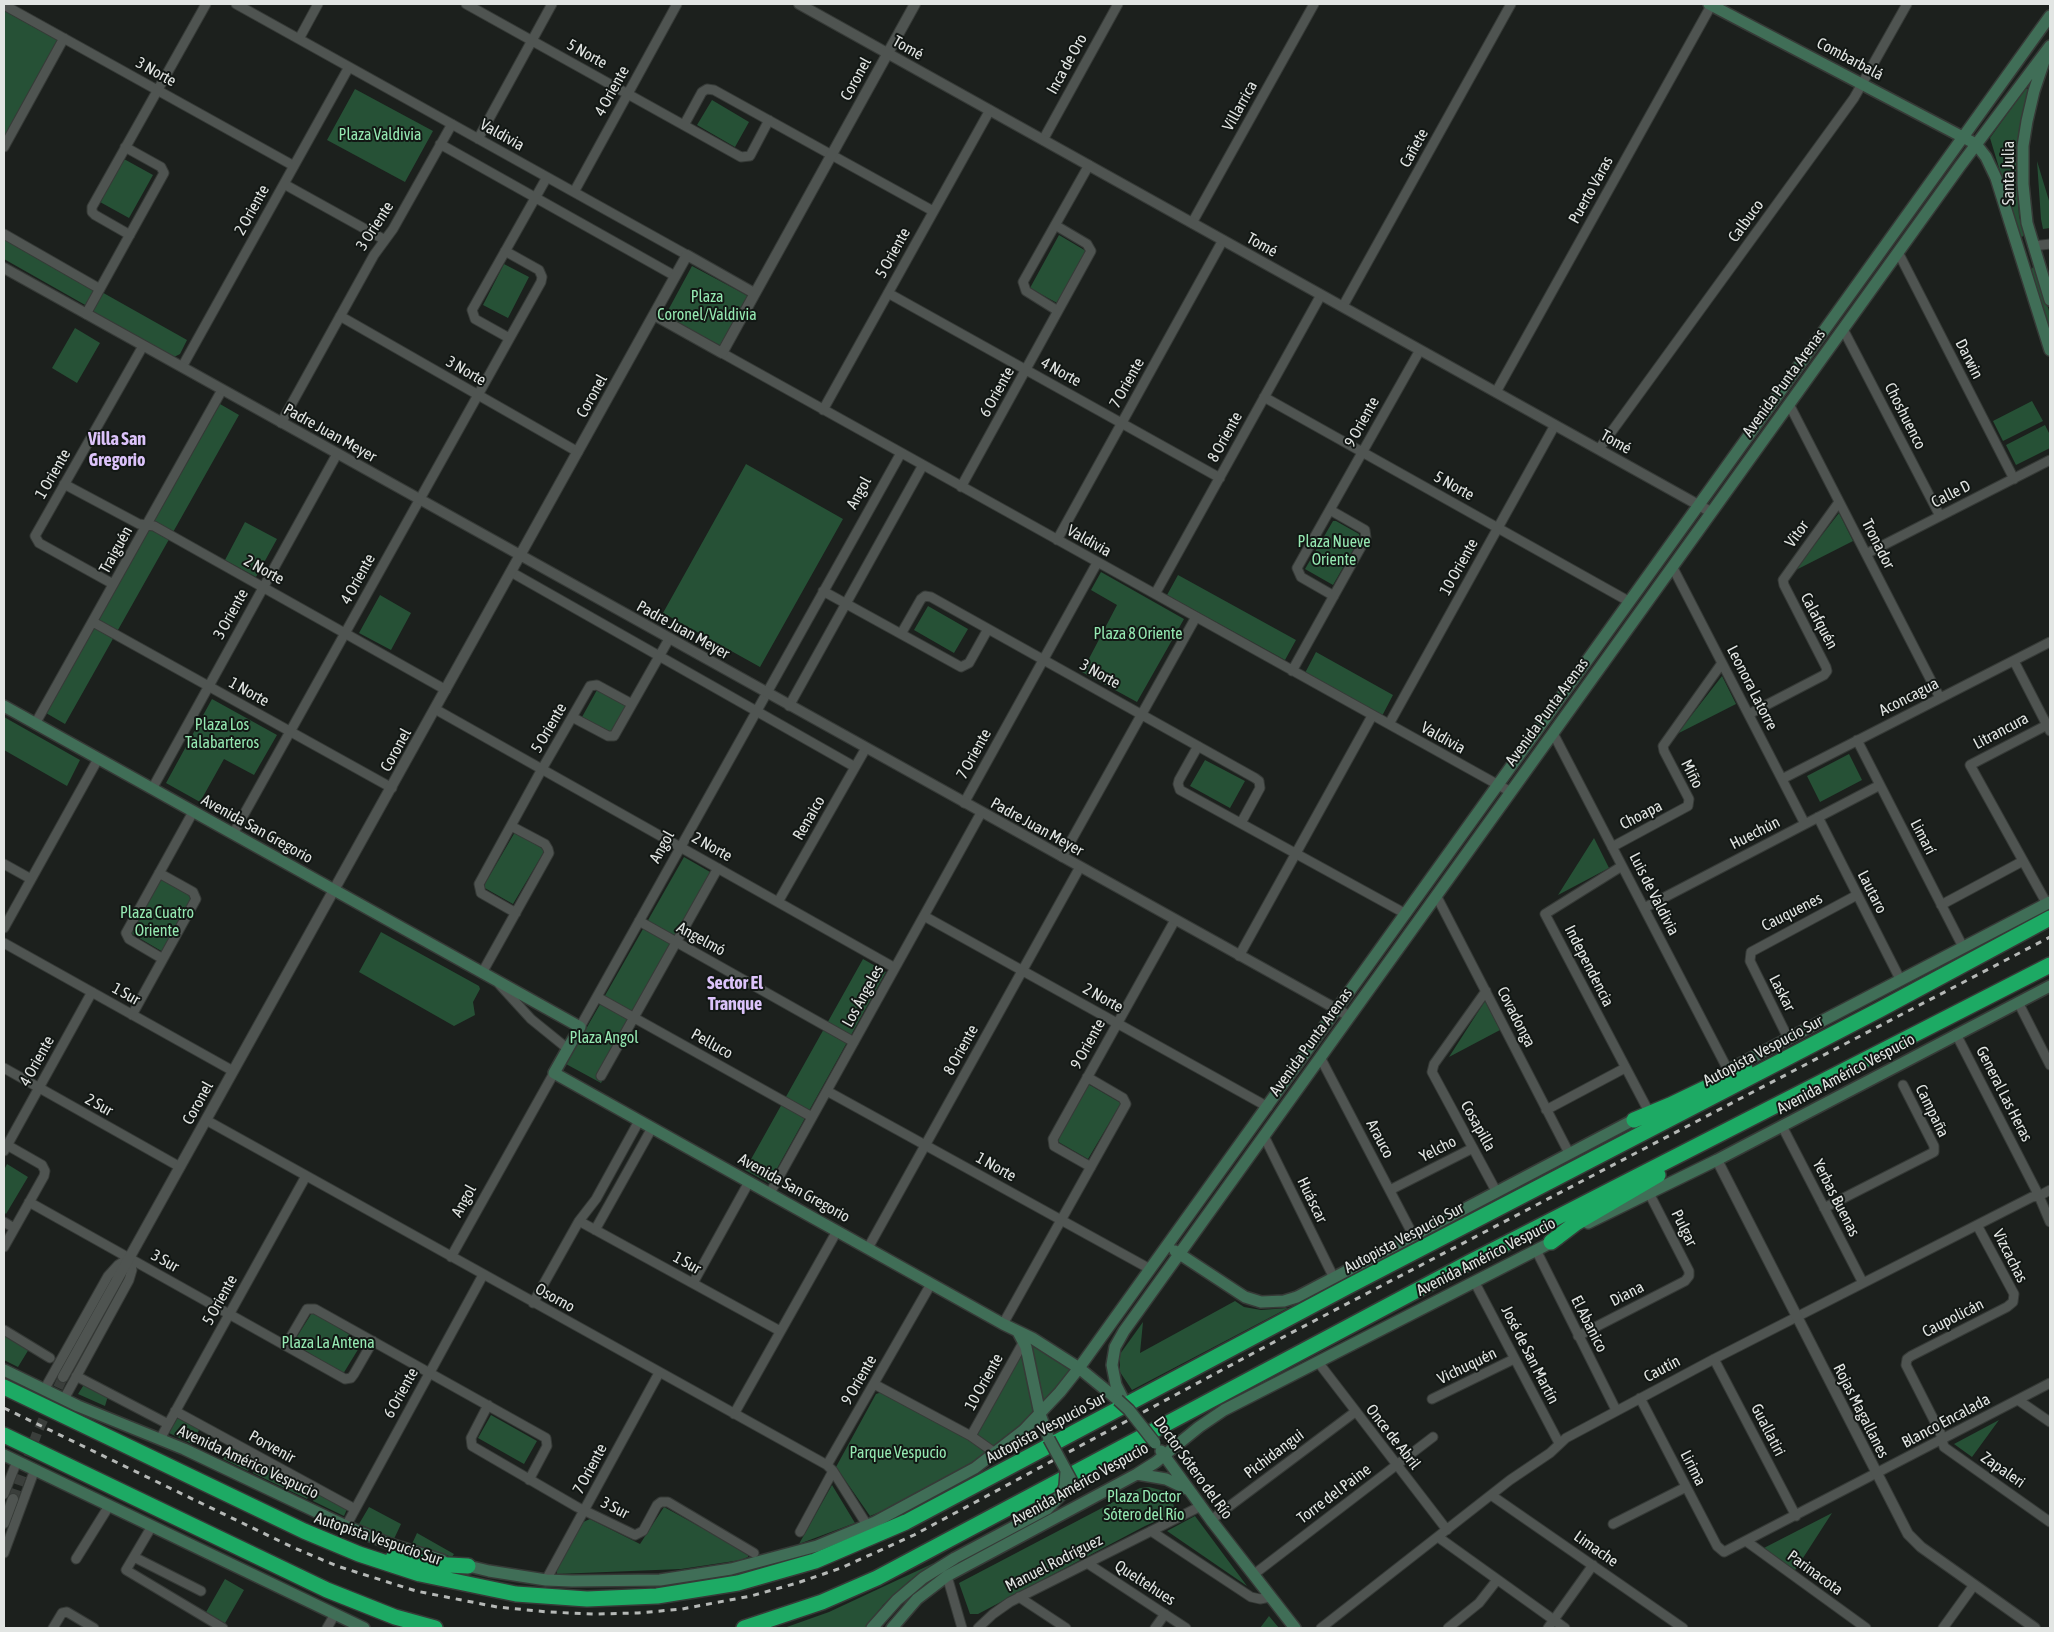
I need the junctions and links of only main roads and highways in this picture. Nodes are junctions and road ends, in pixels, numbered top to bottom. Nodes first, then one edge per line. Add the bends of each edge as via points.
1 (1711, 4) edge
2 (2050, 16) edge
3 (2050, 46) edge
4 (1964, 137) junction
5 (1976, 144) junction
6 (2050, 300) edge
7 (2050, 350) edge
8 (4, 706) edge
9 (2049, 908) edge
10 (2050, 966) edge
11 (2050, 986) edge
12 (1879, 1010) junction
13 (580, 1027) joint
14 (554, 1073) joint
15 (1634, 1120) junction
16 (1696, 1145) junction
17 (1551, 1242) junction
18 (1180, 1253) junction
19 (1161, 1254) junction
20 (1021, 1337) junction
21 (1079, 1368) junction
22 (4, 1370) edge
23 (4, 1387) edge
24 (1120, 1398) junction
25 (1129, 1410) joint
26 (1040, 1414) junction
27 (4, 1435) edge
28 (4, 1455) edge
29 (1164, 1456) junction
30 (1066, 1472) junction
31 (1137, 1474) junction
32 (1191, 1492) junction
33 (1094, 1497) junction
34 (359, 1554) junction
35 (468, 1566) junction
36 (364, 1628) edge
37 (435, 1628) edge
38 (744, 1628) edge
39 (872, 1628) edge
40 (892, 1628) edge
41 (1295, 1628) edge

1 - 4 main road, Combarbalá
2 - 4 main road, Avenida Punta Arenas
3 - 5 main road, Avenida Punta Arenas
3 - 6 main road, Santa Julia via 2032,98 2023,146 2024,203
4 - 5 main road, Combarbalá
4 - 19 main road, Avenida Punta Arenas
5 - 7 main road, Santa Julia via 1996,178
5 - 18 main road, Avenida Punta Arenas
8 - 13 main road, Avenida San Gregorio
9 - 12 highway, Autopista Vespucio Sur
9 - 15 main road via 1900,979
10 - 16 highway
11 - 17 main road, Avenida Américo Vespucio via 1717,1160
12 - 15 highway via 1831,1026
12 - 34 highway, Autopista Vespucio Sur via 906,1522 815,1561 762,1578 692,1591 586,1599 483,1589 420,1574
13 - 14 main road, Angol
14 - 20 main road, Avenida San Gregorio
15 - 18 main road via 1291,1299 1261,1302 1237,1293
16 - 17 highway via 1663,1172 1576,1223
16 - 38 highway via 1266,1369 876,1578 806,1608
17 - 29 main road, Avenida Américo Vespucio via 1224,1410
18 - 19 main road via 1171,1250
18 - 24 main road, Avenida Punta Arenas via 1115,1347 1113,1373
19 - 21 main road, Avenida Punta Arenas
20 - 21 main road, Avenida San Gregorio via 1032,1338
20 - 26 main road
21 - 24 main road
21 - 26 main road, Avenida Américo Vespucio
22 - 35 main road, Avenida Américo Vespucio via 346,1526 412,1552
23 - 34 highway, Autopista Vespucio Sur via 304,1531
24 - 25 main road, Avenida Punta Arenas, bridge
25 - 29 main road, Doctor Sótero del Río, bridge
26 - 30 main road, bridge
26 - 35 main road, Avenida Américo Vespucio via 996,1453 954,1481 817,1546 707,1573 635,1581 546,1580
27 - 37 highway via 327,1590
28 - 36 main road
29 - 31 main road, Avenida Américo Vespucio
29 - 32 main road, Doctor Sótero del Río
30 - 33 main road, bridge via 1075,1487
30 - 39 main road, bridge via 1062,1494 1052,1506 923,1578
31 - 32 main road via 1166,1479
31 - 33 main road, Avenida Américo Vespucio
32 - 41 main road, Doctor Sótero del Río
33 - 40 main road, Avenida Américo Vespucio via 947,1576 917,1599
34 - 35 highway

